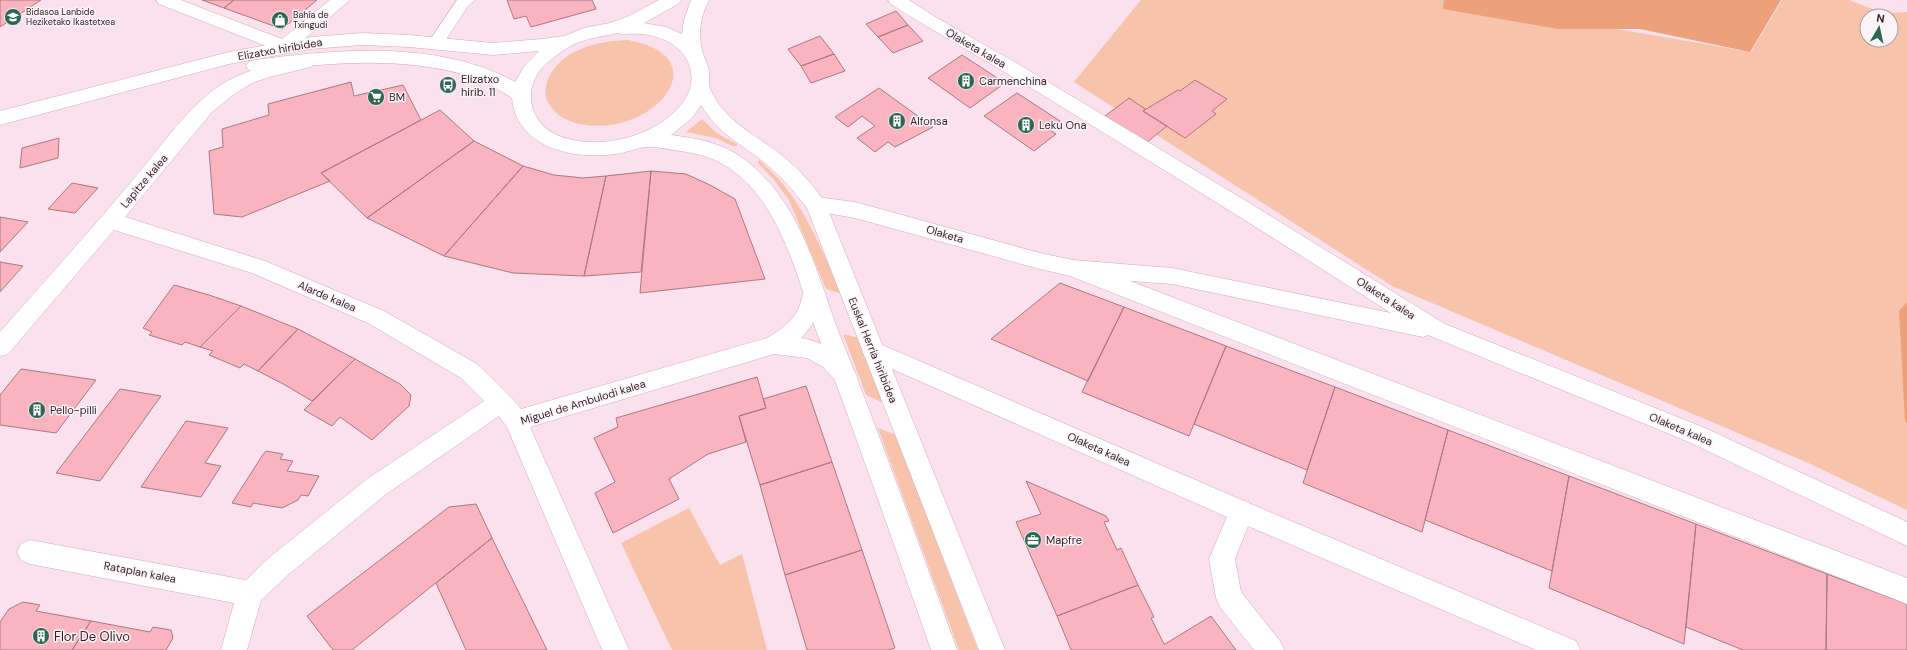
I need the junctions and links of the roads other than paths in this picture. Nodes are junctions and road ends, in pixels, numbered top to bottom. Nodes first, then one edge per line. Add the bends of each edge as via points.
1 (165, 0) edge
2 (341, 0) edge
3 (468, 0) edge
4 (672, 0) edge
5 (700, 0) edge
6 (897, 0) edge
7 (613, 28) junction
8 (567, 41) junction
9 (436, 43) junction
10 (284, 47) junction
11 (694, 53) junction
12 (318, 59) junction
13 (701, 88) junction
14 (520, 94) junction
15 (0, 118) edge
16 (0, 131) edge
17 (646, 140) junction
18 (816, 206) junction
19 (112, 220) junction
20 (1073, 268) junction
21 (814, 293) junction
22 (1437, 330) junction
23 (774, 346) junction
24 (0, 347) edge
25 (873, 350) junction
26 (846, 376) junction
27 (501, 402) junction
28 (516, 421) junction
29 (1242, 511) junction
30 (1907, 534) edge
31 (30, 552) dead end
32 (1907, 590) edge
33 (250, 593) junction
34 (234, 650) edge
35 (616, 650) edge
36 (944, 650) edge
37 (992, 650) edge
38 (1271, 650) edge
39 (1567, 650) edge

1 - 10 street
2 - 10 street
3 - 9 lane via 463,3
4 - 7 street, Elizatxo hiribidea via 635,20
5 - 11 street via 691,26
6 - 22 street, Olaketa kalea via 1244,209
7 - 8 street, Elizatxo hiribidea via 590,32
7 - 11 street, Elizatxo hiribidea via 637,27 660,32 680,40
8 - 9 street, Elizatxo hiribidea via 542,46 499,49
8 - 14 street, Elizatxo hiribidea via 544,56 528,74
9 - 10 street, Elizatxo hiribidea via 362,39
10 - 15 street, Elizatxo hiribidea via 229,58
11 - 13 street, Elizatxo hiribidea via 702,69
12 - 14 street, Elizatxo hiribidea via 402,59 442,64 479,73
12 - 16 street, Elizatxo hiribidea via 228,70
12 - 19 street, Lapitze kalea via 269,71 246,80 216,97
13 - 17 street, Elizatxo hiribidea via 691,108 672,126
13 - 18 street, Euskal Herria hiribidea via 721,119 736,133 773,158 803,188
14 - 17 street, Elizatxo hiribidea via 523,114 535,131 556,143 584,149 600,149
17 - 21 street via 695,145 738,162 772,198 799,250
18 - 20 street, Olaketa via 855,210
18 - 25 street, Euskal Herria hiribidea
19 - 24 street, Lapitze kalea
19 - 27 street, Alarde kalea via 127,227 258,267 376,317 469,371
20 - 22 street via 1172,276
20 - 32 street
21 - 23 street, Miguel de Ambulodi kalea via 811,308 803,322
21 - 26 street
22 - 30 street, Olaketa kalea via 1697,435
23 - 26 street, Miguel de Ambulodi kalea via 795,346 815,351 827,357
23 - 28 street, Miguel de Ambulodi kalea
25 - 29 street, Olaketa kalea
25 - 37 street, Euskal Herria hiribidea
26 - 36 street
27 - 28 street, Alarde kalea
27 - 33 street via 376,487 280,564
28 - 35 street, Miguel de Ambulodi kalea
29 - 38 street via 1222,559 1229,598
29 - 39 street, Olaketa kalea
31 - 33 street, Rataplan kalea
33 - 34 street

